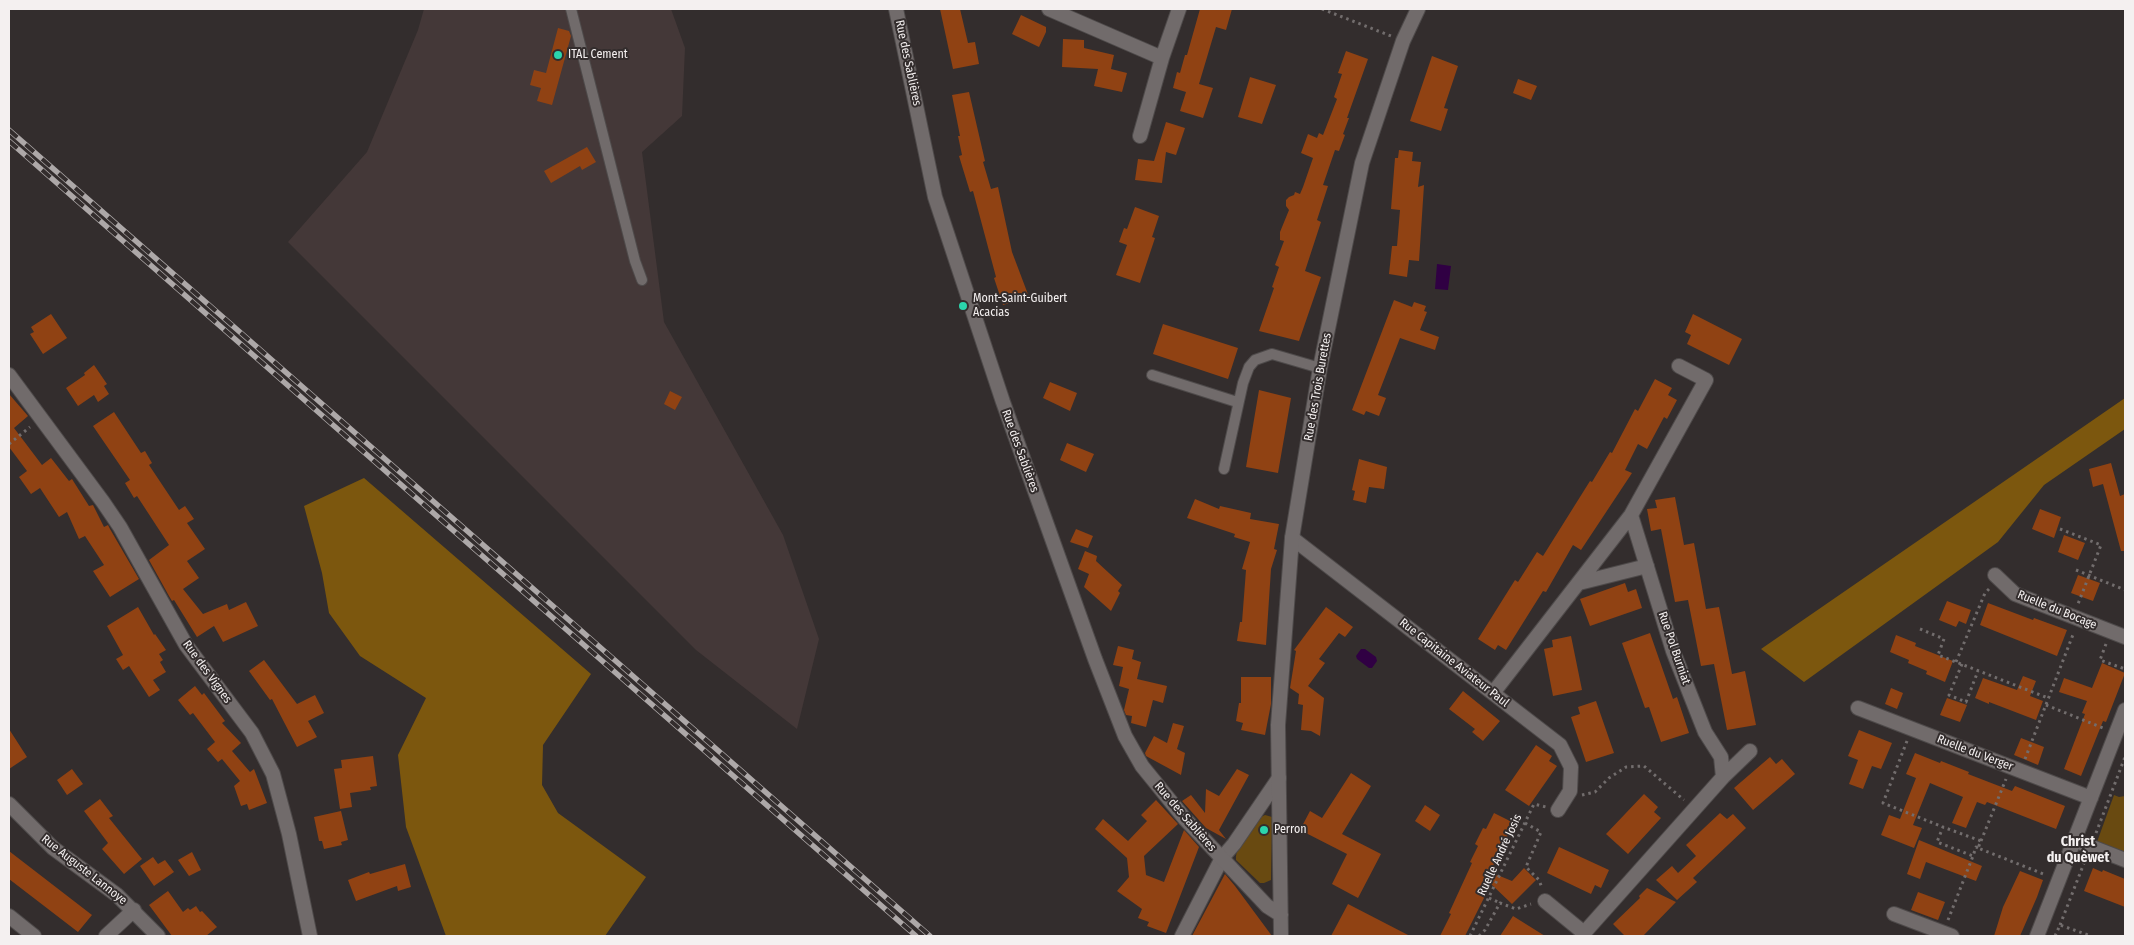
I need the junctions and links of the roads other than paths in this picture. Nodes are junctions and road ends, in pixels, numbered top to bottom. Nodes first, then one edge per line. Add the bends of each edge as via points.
1 (571, 9) edge
2 (896, 9) edge
3 (1049, 9) edge
4 (1179, 9) edge
5 (1418, 9) edge
6 (1162, 58) junction
7 (1140, 136) dead end
8 (642, 280) dead end
9 (1679, 366) dead end
10 (1320, 368) junction
11 (9, 375) edge
12 (1152, 375) dead end
13 (1238, 402) junction
14 (1224, 469) dead end
15 (1631, 515) junction
16 (1292, 538) junction
17 (1647, 566) junction
18 (1997, 577) road end
19 (1579, 583) junction
20 (2125, 637) edge
21 (1493, 693) junction
22 (1858, 708) dead end
23 (2125, 710) edge
24 (1750, 751) dead end
25 (1723, 777) junction
26 (1279, 778) junction
27 (2091, 798) junction
28 (9, 804) edge
29 (1561, 805) road end
30 (2074, 840) junction
31 (1222, 858) junction
32 (2125, 860) edge
33 (1545, 901) road end
34 (134, 910) junction
35 (1281, 914) junction
36 (1894, 914) dead end
37 (9, 916) edge
38 (1948, 934) edge
39 (34, 936) edge
40 (106, 936) edge
41 (158, 936) edge
42 (310, 936) edge
43 (1182, 936) edge
44 (1281, 936) edge
45 (2037, 936) edge

1 - 8 lane
2 - 31 street, Rue des Sablières via 935,197 1003,402 1095,659 1125,736 1142,766
3 - 6 street
4 - 6 street
5 - 10 street, Rue des Trois Burettes via 1403,41 1362,163
6 - 7 street
9 - 15 street via 1706,380
10 - 13 lane via 1272,354 1263,356 1249,367
10 - 16 street, Rue des Trois Burettes
11 - 42 street, Rue des Vignes via 120,528 186,645 252,733 273,774
12 - 13 lane
13 - 14 lane
15 - 17 street, Rue Pol Burniat
15 - 19 street
16 - 21 street, Rue Capitaine Aviateur Paul
16 - 26 street, Rue des Trois Burettes via 1278,725
17 - 19 street
17 - 25 street, Rue Pol Burniat via 1673,651 1705,732 1722,757
18 - 20 street, Ruelle du Bocage via 2015,594
19 - 21 street
21 - 29 street, Rue Capitaine Aviateur Paul via 1560,746 1571,767 1570,791
22 - 27 street, Ruelle du Verger
23 - 27 street
24 - 25 street
25 - 33 street via 1584,933
26 - 31 street
26 - 35 street, Rue des Trois Burettes
27 - 30 street
28 - 34 street, Rue Auguste Lannoye via 52,848
30 - 32 street
30 - 45 street
31 - 35 street, Rue des Sablières via 1267,906
31 - 43 street
34 - 40 street
34 - 41 street, Rue Auguste Lannoye
35 - 44 street, Rue des Trois Burettes
36 - 38 street
37 - 39 street

